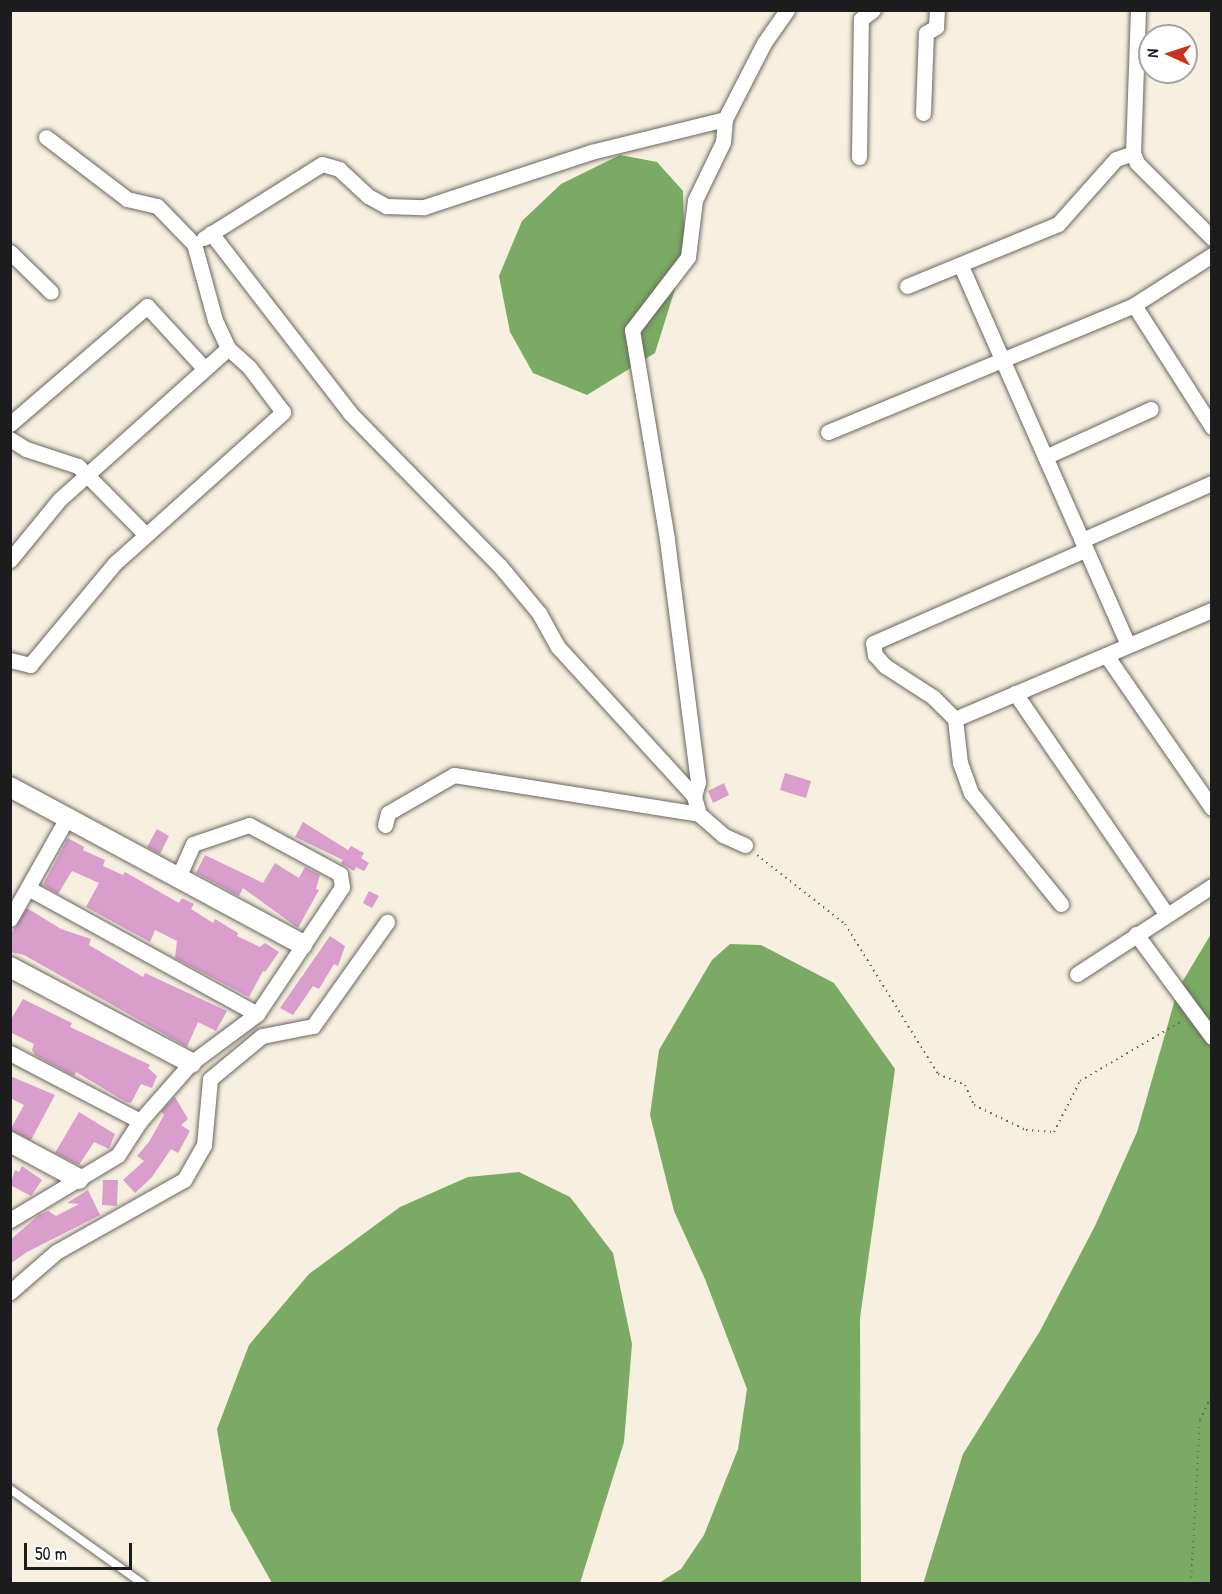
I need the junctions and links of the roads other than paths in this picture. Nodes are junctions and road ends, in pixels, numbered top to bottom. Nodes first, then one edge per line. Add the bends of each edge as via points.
1 (787, 10) edge
2 (873, 10) edge
3 (937, 10) edge
4 (1138, 10) edge
5 (923, 113) dead end
6 (725, 119) junction
7 (46, 137) dead end
8 (1133, 153) junction
9 (859, 157) dead end
10 (211, 233) junction
11 (1212, 238) edge
12 (194, 244) junction
13 (10, 252) edge
14 (1212, 255) edge
15 (961, 266) junction
16 (907, 286) dead end
17 (51, 292) dead end
18 (1134, 305) junction
19 (228, 348) junction
20 (1001, 361) junction
21 (204, 368) junction
22 (1151, 409) dead end
23 (10, 424) edge
24 (1212, 427) edge
25 (828, 432) dead end
26 (10, 438) edge
27 (1045, 457) junction
28 (87, 474) junction
29 (1212, 483) edge
30 (146, 535) junction
31 (1083, 545) junction
32 (10, 560) edge
33 (1209, 616) edge
34 (1128, 645) junction
35 (1106, 655) junction
36 (10, 660) edge
37 (1015, 693) junction
38 (955, 719) junction
39 (10, 787) edge
40 (694, 796) junction
41 (1212, 808) edge
42 (699, 814) junction
43 (67, 818) junction
44 (385, 825) dead end
45 (745, 846) road end
46 (178, 877) junction
47 (1212, 886) edge
48 (28, 888) junction
49 (1061, 904) dead end
50 (1167, 915) junction
51 (10, 919) edge
52 (387, 922) dead end
53 (1136, 934) junction
54 (302, 944) junction
55 (10, 967) edge
56 (1077, 974) dead end
57 (257, 1014) junction
58 (1212, 1037) edge
59 (10, 1053) edge
60 (191, 1064) junction
61 (140, 1120) junction
62 (10, 1142) edge
63 (79, 1179) junction
64 (10, 1220) edge
65 (10, 1292) edge
66 (10, 1489) edge
67 (144, 1584) edge

1 - 6 street via 764,43
2 - 9 street via 861,19
3 - 5 street via 936,27 926,33
4 - 8 street
6 - 10 street via 591,152 424,207 386,206 368,196 339,169 322,164
6 - 40 street via 723,142 695,200 688,257 632,330 667,539 698,782
7 - 12 street via 127,199 157,206
8 - 11 street via 1137,163
8 - 15 street via 1116,159 1058,224
10 - 12 street
10 - 40 street via 350,413 500,566 538,613 558,647
12 - 19 street via 215,320
13 - 17 street
14 - 18 street
15 - 16 street
15 - 20 street
18 - 20 street
18 - 24 street
19 - 21 street
19 - 30 street via 283,412
20 - 25 street
20 - 27 street
21 - 23 street via 147,306
21 - 28 street
22 - 27 street
26 - 28 street via 26,449 78,466
27 - 31 street
28 - 30 street
28 - 32 street via 60,499
29 - 31 street
30 - 36 street via 115,563 30,665
31 - 34 street
31 - 38 street via 873,643 875,656 885,666 933,697
33 - 34 street
34 - 35 street
35 - 37 street
35 - 41 street
37 - 38 street
37 - 50 street
38 - 49 street via 963,778 971,793
39 - 43 street
40 - 42 street
42 - 44 street via 454,776 388,813
42 - 45 street via 723,835
43 - 46 street
43 - 48 street
46 - 54 street
46 - 54 street via 193,844 249,825 340,874 342,887
47 - 50 street
48 - 51 street
48 - 57 street
50 - 53 street
52 - 65 street via 313,1026 262,1036 210,1079 204,1145 183,1180 56,1252
53 - 56 street
53 - 58 street
54 - 57 street
55 - 60 street
57 - 60 street
59 - 61 street
60 - 61 street
61 - 63 street via 118,1155
62 - 63 street
63 - 64 street
66 - 67 lane

